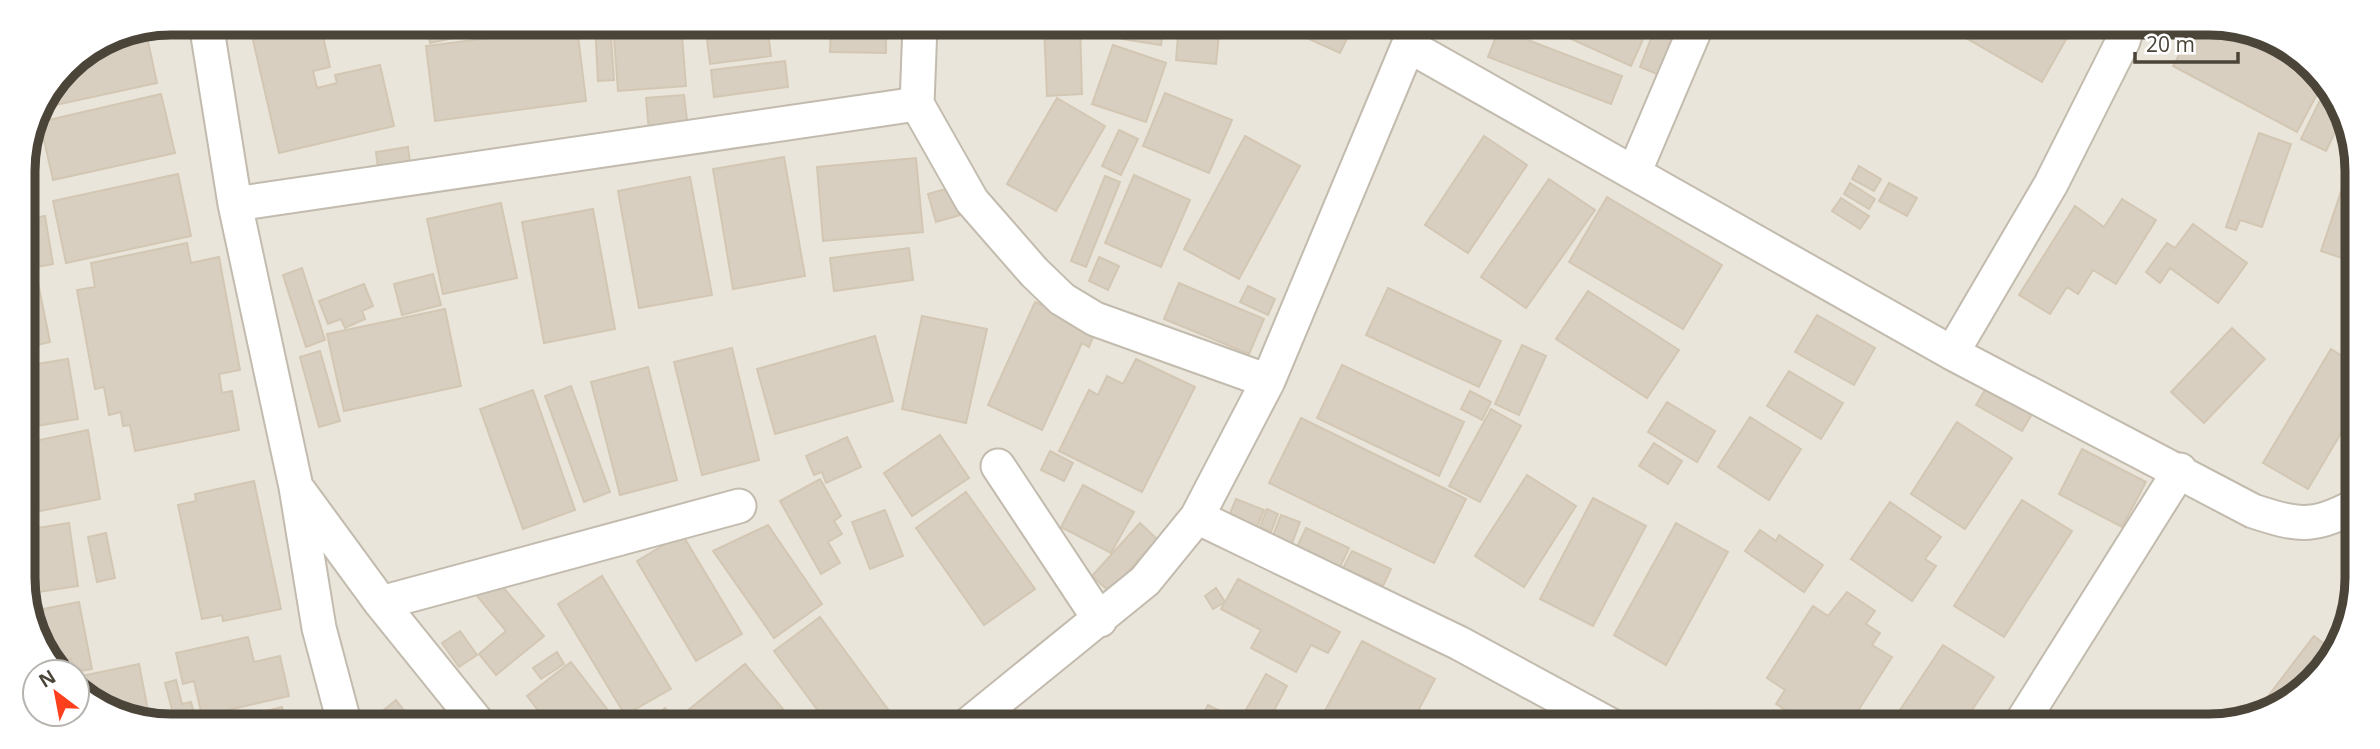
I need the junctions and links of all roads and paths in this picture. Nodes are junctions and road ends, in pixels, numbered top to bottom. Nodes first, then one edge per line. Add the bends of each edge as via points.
1 (208, 35) edge
2 (920, 35) edge
3 (1693, 35) edge
4 (2125, 35) edge
5 (1413, 36) edge
6 (917, 104) junction
7 (1634, 173) junction
8 (235, 204) junction
9 (1952, 353) junction
10 (1268, 380) junction
11 (998, 466) dead end
12 (2180, 470) junction
13 (296, 487) junction
14 (739, 506) dead end
15 (2345, 510) edge
16 (1197, 517) junction
17 (381, 603) junction
18 (1100, 620) junction
19 (1003, 713) edge
20 (342, 714) edge
21 (471, 714) edge
22 (1591, 714) edge
23 (2028, 714) edge

1 - 8 street
2 - 6 street
3 - 7 street
4 - 9 street via 2051,184
5 - 7 street
5 - 10 street
6 - 8 street
6 - 10 street via 972,201 1062,299 1095,319
7 - 9 street
8 - 13 street
9 - 12 street
10 - 16 street
11 - 18 street
12 - 15 street via 2253,511 2285,521 2316,523
12 - 23 street
13 - 17 street
13 - 20 street via 319,628
14 - 17 street
16 - 18 street via 1145,581
16 - 22 street via 1459,643
17 - 21 street
18 - 19 street

